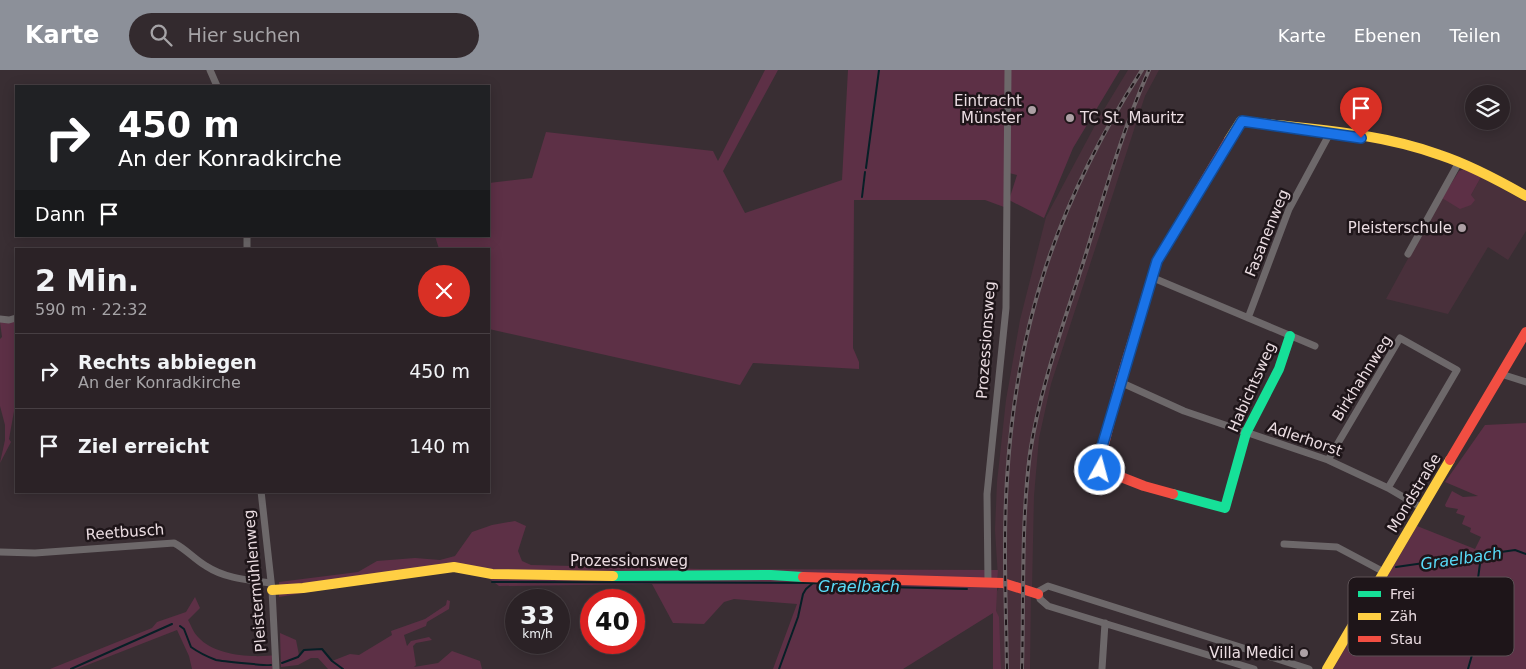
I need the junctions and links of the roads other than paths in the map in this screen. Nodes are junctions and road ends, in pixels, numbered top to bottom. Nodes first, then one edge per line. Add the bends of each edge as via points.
1 (210, 70) edge
2 (1008, 70) edge
3 (217, 85) edge
4 (1330, 133) junction
5 (1459, 162) junction
6 (1526, 196) edge
7 (1408, 254) dead end
8 (1151, 276) junction
9 (15, 318) edge
10 (1248, 318) junction
11 (0, 319) edge
12 (1526, 332) edge
13 (1290, 336) junction
14 (1315, 346) dead end
15 (1501, 374) junction
16 (1120, 382) junction
17 (1526, 382) edge
18 (1246, 433) junction
19 (1328, 460) junction
20 (1388, 488) junction
21 (261, 493) edge
22 (1422, 508) junction
23 (1284, 544) dead end
24 (0, 552) edge
25 (1384, 572) junction
26 (1381, 577) edge
27 (988, 582) junction
28 (272, 587) junction
29 (1038, 594) junction
30 (1105, 623) junction
31 (1348, 633) edge
32 (276, 669) edge
33 (1102, 669) edge
34 (1254, 669) edge
35 (1309, 669) edge
36 (1327, 669) edge

1 - 3 street
2 - 27 street, Prozessionsweg via 1006,308 987,494
4 - 5 street via 1392,142
4 - 8 street via 1242,121
4 - 10 street, Fasanenweg via 1289,209
5 - 6 street
5 - 7 street
8 - 10 street
8 - 16 street
9 - 11 street
10 - 13 street
12 - 15 street, Mondstraße
13 - 14 street
13 - 18 street, Habichtsweg via 1279,369
15 - 17 street
15 - 22 street, Mondstraße
16 - 18 street, Adlerhorst via 1184,411
16 - 18 street, Habichtsweg via 1098,468 1102,471 1224,508
18 - 19 street, Adlerhorst
19 - 20 street, Adlerhorst
19 - 20 street, Birkhahnweg via 1400,338 1457,370
20 - 22 street, Adlerhorst
21 - 28 street, Pleistermühlenweg
22 - 25 street, Mondstraße
23 - 25 street via 1337,547
24 - 28 street, Reetbusch via 35,553 174,543 216,572
25 - 26 street, Mondstraße
27 - 28 street, Prozessionsweg via 850,580 780,575 522,575 492,574 454,567 304,588
27 - 29 street, Prozessionsweg via 1003,583
28 - 32 street, Pleistermühlenweg
29 - 30 street, Prozessionsweg via 1048,606
29 - 35 street, Prozessionsweg via 1048,586
30 - 33 street
30 - 34 street, Prozessionsweg
31 - 36 street, Mondstraße

